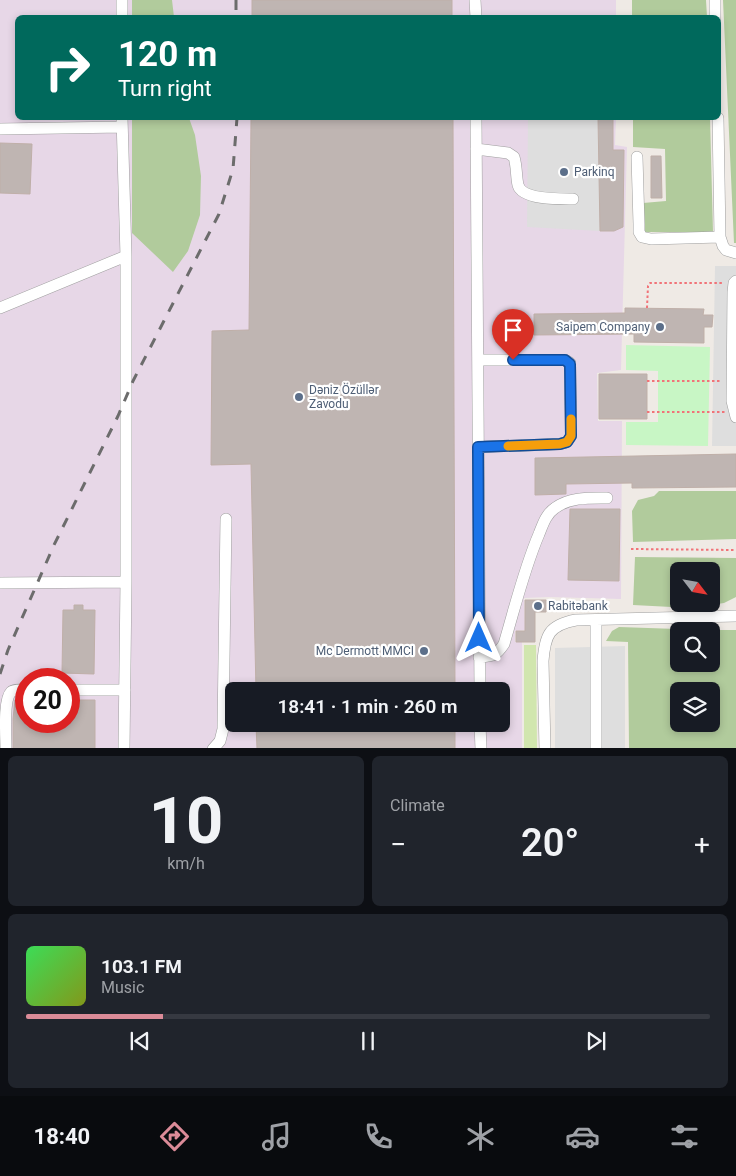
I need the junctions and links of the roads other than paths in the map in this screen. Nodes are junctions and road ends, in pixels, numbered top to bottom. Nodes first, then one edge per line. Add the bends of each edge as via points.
1 (122, 0) edge
2 (476, 0) edge
3 (715, 0) edge
4 (122, 15) edge
5 (476, 15) edge
6 (715, 15) edge
7 (476, 120) edge
8 (718, 120) edge
9 (122, 122) edge
10 (0, 129) edge
11 (476, 149) junction
12 (637, 157) dead end
13 (573, 200) dead end
14 (720, 237) junction
15 (736, 253) edge
16 (126, 256) junction
17 (735, 282) edge
18 (0, 308) edge
19 (478, 360) junction
20 (735, 415) edge
21 (478, 447) junction
22 (607, 498) dead end
23 (226, 519) dead end
24 (126, 582) junction
25 (0, 583) edge
26 (736, 616) edge
27 (596, 620) junction
28 (479, 657) junction
29 (480, 682) edge
30 (15, 690) edge
31 (80, 690) edge
32 (125, 690) junction
33 (480, 732) edge
34 (6, 748) edge
35 (124, 748) edge
36 (213, 748) edge
37 (481, 748) edge
38 (545, 748) edge
39 (596, 748) edge

1 - 4 street
2 - 5 street
3 - 6 street
7 - 11 street
8 - 14 street
9 - 10 street
9 - 16 street
11 - 13 street via 508,153 514,157 518,187 522,192
11 - 19 street
12 - 14 street via 638,224 642,237 651,240
14 - 15 street via 726,250
16 - 18 street
16 - 24 street
17 - 20 street via 732,401
19 - 21 street
19 - 21 street via 565,360 570,364 571,436 560,444
21 - 28 street
22 - 28 street via 571,500 549,513 529,559 504,644 493,656
23 - 36 street via 223,729 220,741
24 - 25 street
24 - 32 street
26 - 27 street
27 - 38 street via 564,622 553,628 548,636 543,661
27 - 39 street
28 - 29 street
30 - 34 street via 10,692 8,698
31 - 32 street
32 - 35 street
33 - 37 street

